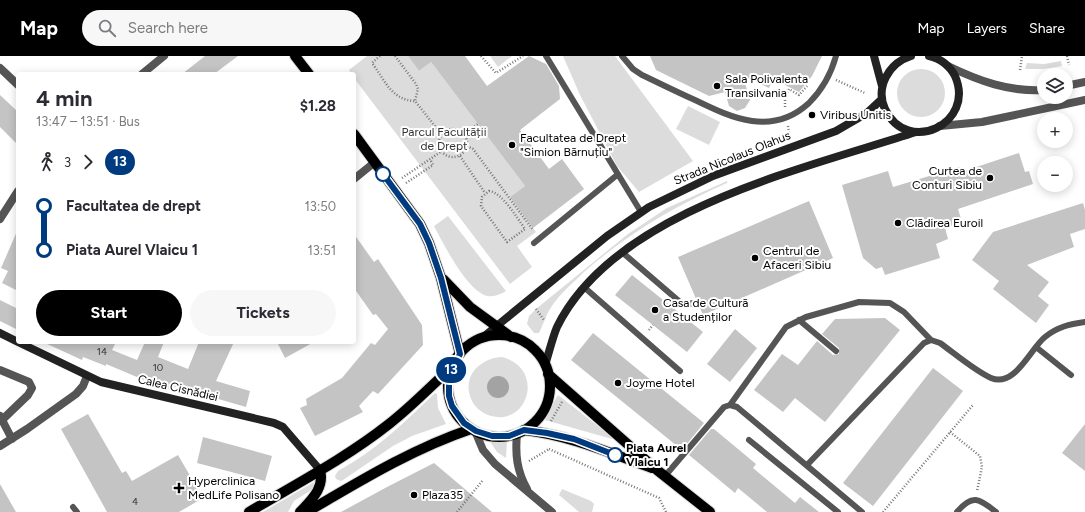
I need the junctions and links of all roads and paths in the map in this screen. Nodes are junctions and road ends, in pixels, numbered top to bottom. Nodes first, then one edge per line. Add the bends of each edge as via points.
1 (164, 56) edge
2 (295, 56) edge
3 (380, 56) edge
4 (395, 56) edge
5 (482, 56) edge
6 (524, 56) edge
7 (546, 56) edge
8 (622, 56) edge
9 (836, 56) edge
10 (874, 56) edge
11 (911, 56) edge
12 (931, 56) edge
13 (1022, 56) edge
14 (1067, 56) edge
15 (1069, 65) dead end
16 (948, 66) junction
17 (0, 68) edge
18 (1020, 70) dead end
19 (144, 72) edge
20 (307, 72) edge
21 (828, 77) junction
22 (1085, 82) edge
23 (16, 83) edge
24 (809, 84) dead end
25 (1073, 85) edge
26 (882, 87) junction
27 (1037, 90) edge
28 (865, 93) dead end
29 (785, 96) dead end
30 (882, 99) junction
31 (1085, 100) edge
32 (416, 101) junction
33 (478, 124) dead end
34 (940, 126) junction
35 (916, 132) junction
36 (442, 134) junction
37 (465, 134) junction
38 (356, 137) edge
39 (467, 146) junction
40 (442, 151) junction
41 (460, 156) junction
42 (430, 159) junction
43 (375, 162) junction
44 (617, 175) junction
45 (356, 177) edge
46 (393, 188) junction
47 (485, 193) junction
48 (16, 194) edge
49 (641, 212) junction
50 (0, 219) edge
51 (537, 240) joint
52 (623, 253) junction
53 (441, 278) junction
54 (585, 288) junction
55 (694, 303) dead end
56 (536, 310) dead end
57 (544, 320) dead end
58 (799, 320) junction
59 (1085, 322) edge
60 (497, 326) junction
61 (0, 333) edge
62 (512, 337) junction
63 (482, 338) junction
64 (932, 340) junction
65 (16, 341) edge
66 (22, 344) edge
67 (1036, 347) junction
68 (836, 350) dead end
69 (460, 354) junction
70 (452, 367) junction
71 (547, 369) junction
72 (0, 370) edge
73 (680, 371) dead end
74 (1071, 375) dead end
75 (88, 376) junction
76 (563, 400) dead end
77 (730, 405) junction
78 (973, 405) dead end
79 (1, 418) edge
80 (551, 421) dead end
81 (473, 430) junction
82 (521, 432) junction
83 (950, 432) junction
84 (12, 439) junction
85 (750, 440) dead end
86 (548, 444) dead end
87 (0, 446) edge
88 (549, 449) junction
89 (528, 462) dead end
90 (808, 465) junction
91 (320, 470) junction
92 (661, 473) junction
93 (483, 480) dead end
94 (530, 493) junction
95 (975, 499) junction
96 (249, 512) edge
97 (300, 512) edge
98 (307, 512) edge
99 (457, 512) edge
100 (552, 512) edge
101 (666, 512) edge
102 (710, 512) edge
103 (838, 512) edge
104 (862, 512) edge
105 (883, 512) edge
106 (957, 512) edge
107 (996, 512) edge

1 - 19 street
2 - 20 main road
3 - 32 path via 372,62 396,96
4 - 32 path via 416,84
5 - 6 path via 496,73
7 - 44 lane
8 - 21 lane via 633,70 642,75 730,117 755,122 774,120 803,109
9 - 21 lane
10 - 26 main road
11 - 26 main road via 896,63
12 - 16 main road
13 - 18 path
14 - 15 path
16 - 27 street via 974,79 1000,86
16 - 34 main road via 957,81 959,98 953,114
17 - 23 street
21 - 28 path
22 - 25 street
24 - 29 path via 799,95 788,89
26 - 30 main road
30 - 35 main road via 884,108 893,121
30 - 49 main road, Strada Nicolaus Olahus via 862,116 836,131 713,176
31 - 34 street via 982,122
32 - 36 path
33 - 37 path
34 - 35 main road via 933,130
35 - 52 main road via 727,194 658,229
36 - 37 path via 450,129 456,129
36 - 40 path via 439,146
37 - 39 path
38 - 43 main road
39 - 41 path
39 - 51 path via 473,149
40 - 41 path via 450,157
40 - 42 path
41 - 47 path
42 - 46 path
42 - 46 path via 433,165
43 - 45 street
43 - 46 main road
44 - 49 lane
44 - 51 lane
46 - 53 main road via 420,224
47 - 47 path via 480,201 481,206 507,242 525,228 500,197 494,192
48 - 50 street
49 - 60 main road, Strada Nicolaus Olahus via 607,236
52 - 54 main road
52 - 55 lane via 680,302 686,305
53 - 60 main road via 470,307
53 - 69 main road
54 - 71 main road via 574,300 557,328
54 - 73 lane
56 - 57 path
58 - 64 lane via 859,302 890,303 904,312
58 - 68 lane
58 - 77 lane via 786,327
59 - 67 lane via 1063,326 1045,337
60 - 62 main road
60 - 63 main road, Strada Nicolaus Olahus
61 - 65 main road, Calea Cisnădiei
62 - 63 main road
62 - 71 main road via 535,350
63 - 69 main road via 466,347
64 - 67 lane via 990,378 1001,380 1011,376
64 - 90 lane via 924,343
66 - 75 main road, Calea Cisnădiei
67 - 74 lane
69 - 70 main road
70 - 81 main road via 448,386 449,396 457,415
70 - 91 main road via 389,424
71 - 82 main road via 550,388 547,402 538,418
71 - 92 main road
72 - 79 street via 29,382 32,388 28,395
75 - 84 street via 76,394
75 - 91 main road, Calea Cisnădiei via 113,385 274,423 283,428
76 - 80 path
77 - 90 lane via 737,406
77 - 92 lane via 724,407
78 - 83 path
79 - 84 street
81 - 82 main road via 500,437
81 - 94 street via 487,456
81 - 98 main road via 413,452 361,479
82 - 92 main road via 547,433 574,439
82 - 94 street via 516,449 517,466 520,477
83 - 95 path via 980,456 982,467
83 - 105 path
84 - 87 street
85 - 103 lane
86 - 88 path
88 - 89 path
88 - 101 path via 658,498
90 - 104 lane
91 - 96 main road
91 - 97 main road via 319,487
92 - 102 main road
93 - 99 path
94 - 100 street
95 - 106 lane via 965,502
95 - 107 lane

